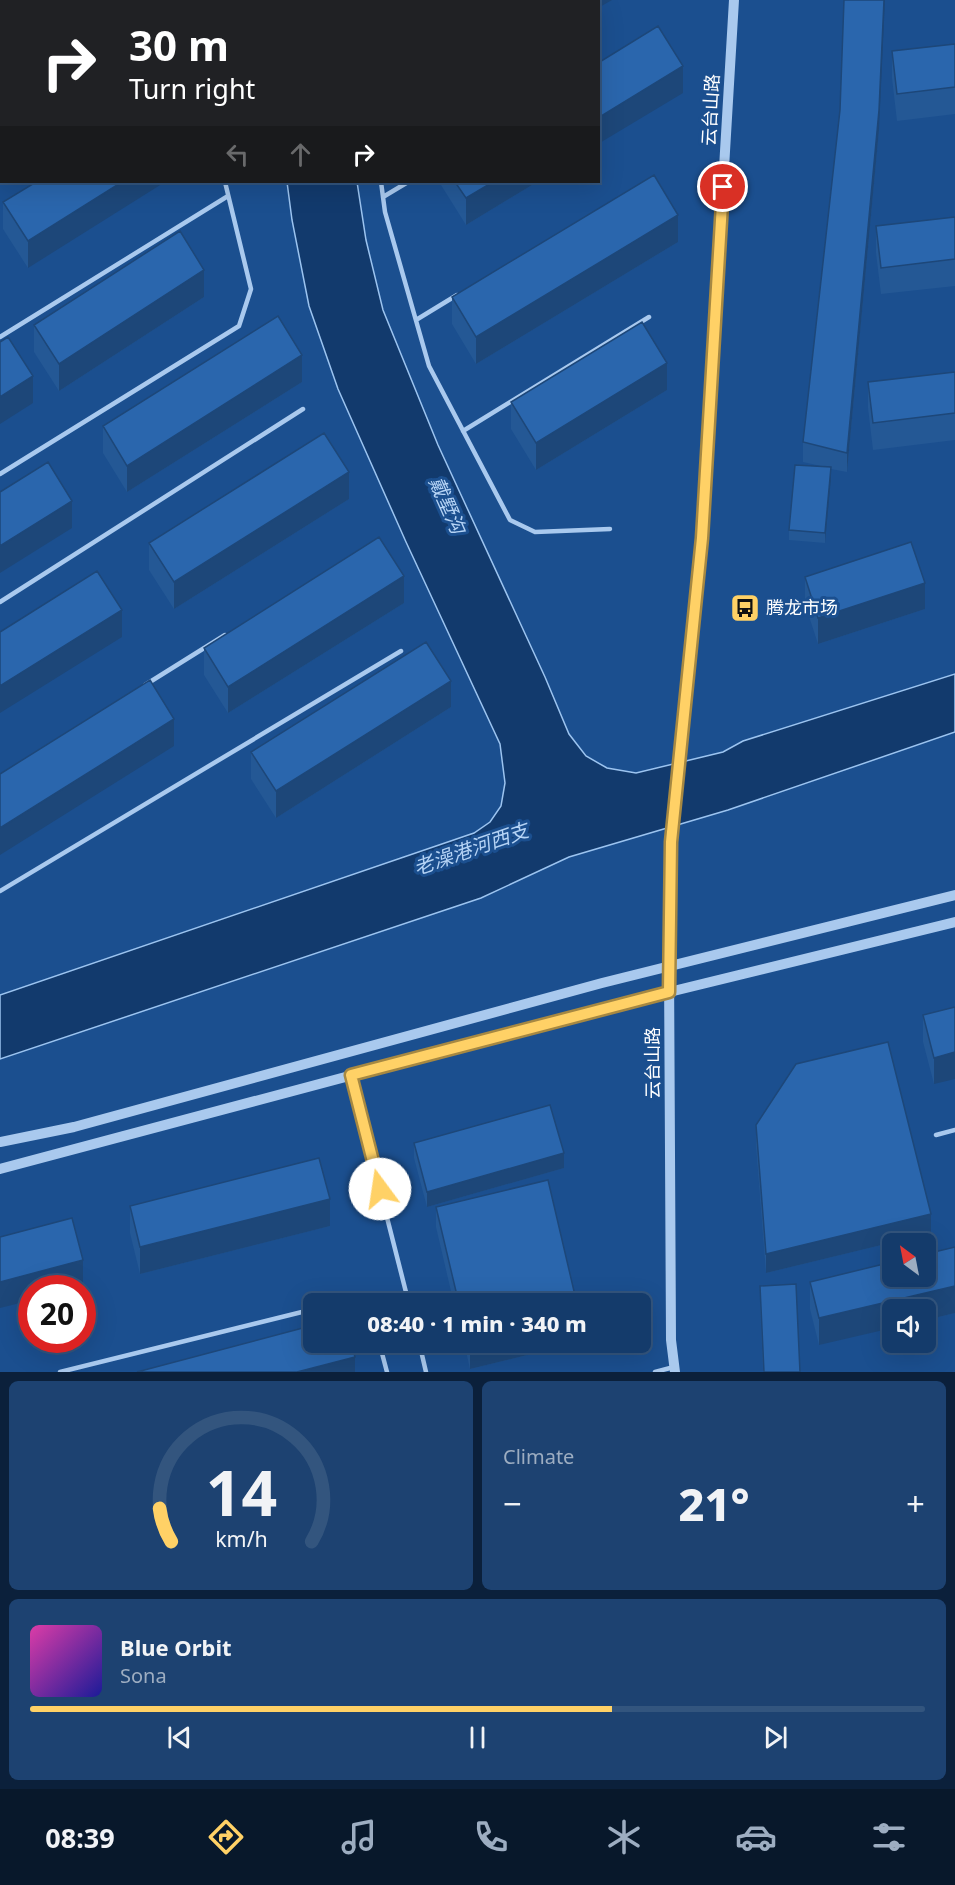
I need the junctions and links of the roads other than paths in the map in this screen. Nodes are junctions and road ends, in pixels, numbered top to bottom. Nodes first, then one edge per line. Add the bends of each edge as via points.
1 (734, 0) edge
2 (225, 183) edge
3 (381, 183) edge
4 (406, 183) edge
5 (228, 195) junction
6 (383, 197) junction
7 (465, 290) edge
8 (649, 316) dead end
9 (416, 320) junction
10 (0, 337) edge
11 (303, 410) dead end
12 (463, 431) junction
13 (0, 474) edge
14 (610, 529) dead end
15 (0, 602) edge
16 (233, 630) edge
17 (401, 651) dead end
18 (142, 687) edge
19 (0, 891) edge
20 (955, 895) edge
21 (955, 921) edge
22 (669, 966) junction
23 (669, 992) junction
24 (351, 1075) junction
25 (955, 1130) edge
26 (936, 1135) dead end
27 (0, 1142) edge
28 (0, 1169) edge
29 (406, 1293) edge
30 (303, 1312) edge
31 (382, 1353) edge
32 (422, 1353) edge
33 (674, 1370) edge
34 (60, 1372) edge
35 (387, 1372) edge
36 (426, 1372) edge
37 (656, 1372) edge

1 - 22 street, 云台山路 via 702,538 671,842
2 - 5 lane
3 - 6 lane
4 - 6 lane
5 - 10 lane
5 - 13 lane via 251,289 239,326
6 - 9 lane
7 - 9 lane
8 - 12 lane
9 - 12 lane via 429,366
11 - 15 lane
12 - 14 lane via 510,520 535,532
16 - 18 lane
17 - 19 lane
20 - 22 street
21 - 23 street
22 - 23 street, 云台山路
22 - 27 street via 74,1126
23 - 24 street
23 - 33 street, 云台山路
24 - 28 street
24 - 29 lane
25 - 26 lane
30 - 34 lane
31 - 35 lane
32 - 36 lane
33 - 37 lane

